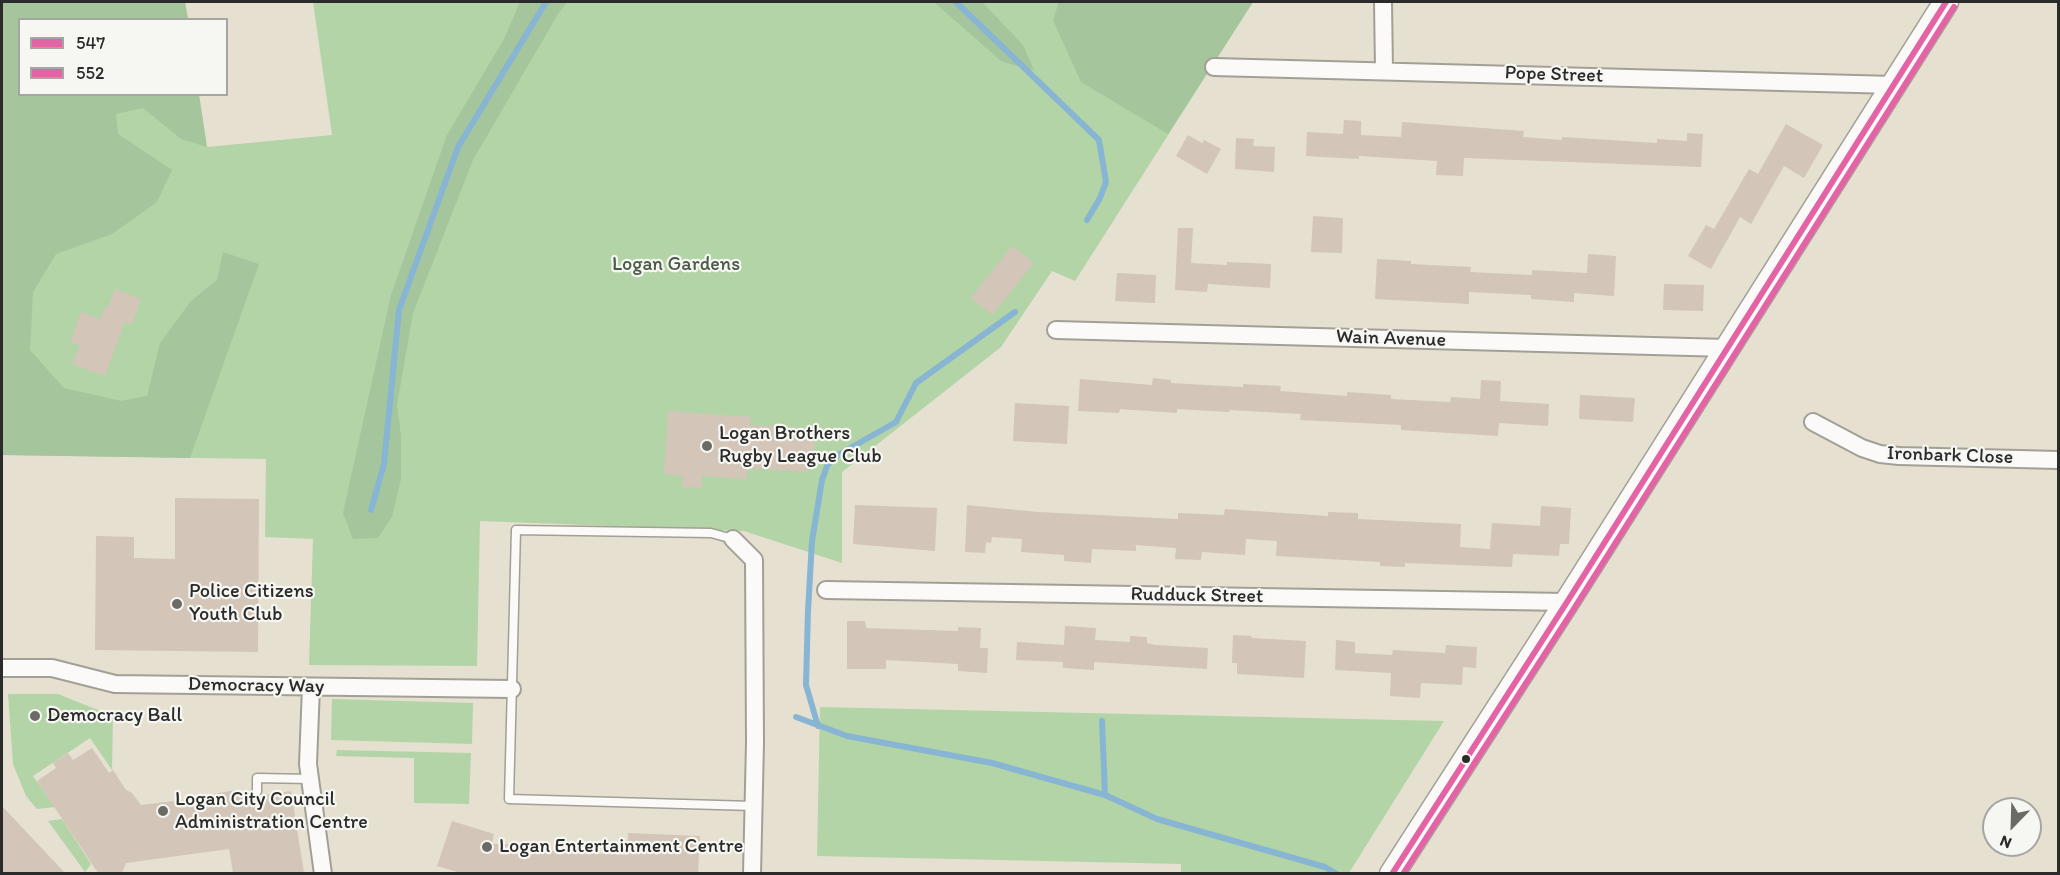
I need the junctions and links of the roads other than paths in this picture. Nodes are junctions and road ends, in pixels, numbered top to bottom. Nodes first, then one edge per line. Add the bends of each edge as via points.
1 (1383, 2) edge
2 (1946, 2) edge
3 (1214, 67) dead end
4 (1384, 70) junction
5 (1894, 85) junction
6 (1056, 330) dead end
7 (1727, 348) junction
8 (1813, 422) dead end
9 (2058, 460) edge
10 (733, 539) joint
11 (826, 590) dead end
12 (1567, 602) junction
13 (2, 668) edge
14 (311, 687) junction
15 (512, 689) junction
16 (311, 779) junction
17 (257, 791) dead end
18 (753, 807) junction
19 (323, 873) edge
20 (752, 873) edge
21 (1392, 873) edge

1 - 4 street
2 - 5 street
3 - 4 street, Pope Street
4 - 5 street, Pope Street
5 - 7 street
6 - 7 street, Wain Avenue
7 - 12 street
8 - 9 street, Ironbark Close via 1880,454
10 - 15 lane via 711,533 516,530
10 - 18 street via 754,560
11 - 12 street, Rudduck Street
12 - 21 street
13 - 14 street, Democracy Way via 52,668 115,684
14 - 15 street, Democracy Way
14 - 16 street
15 - 18 lane via 509,799
16 - 17 lane via 257,778
16 - 19 street
18 - 20 street

